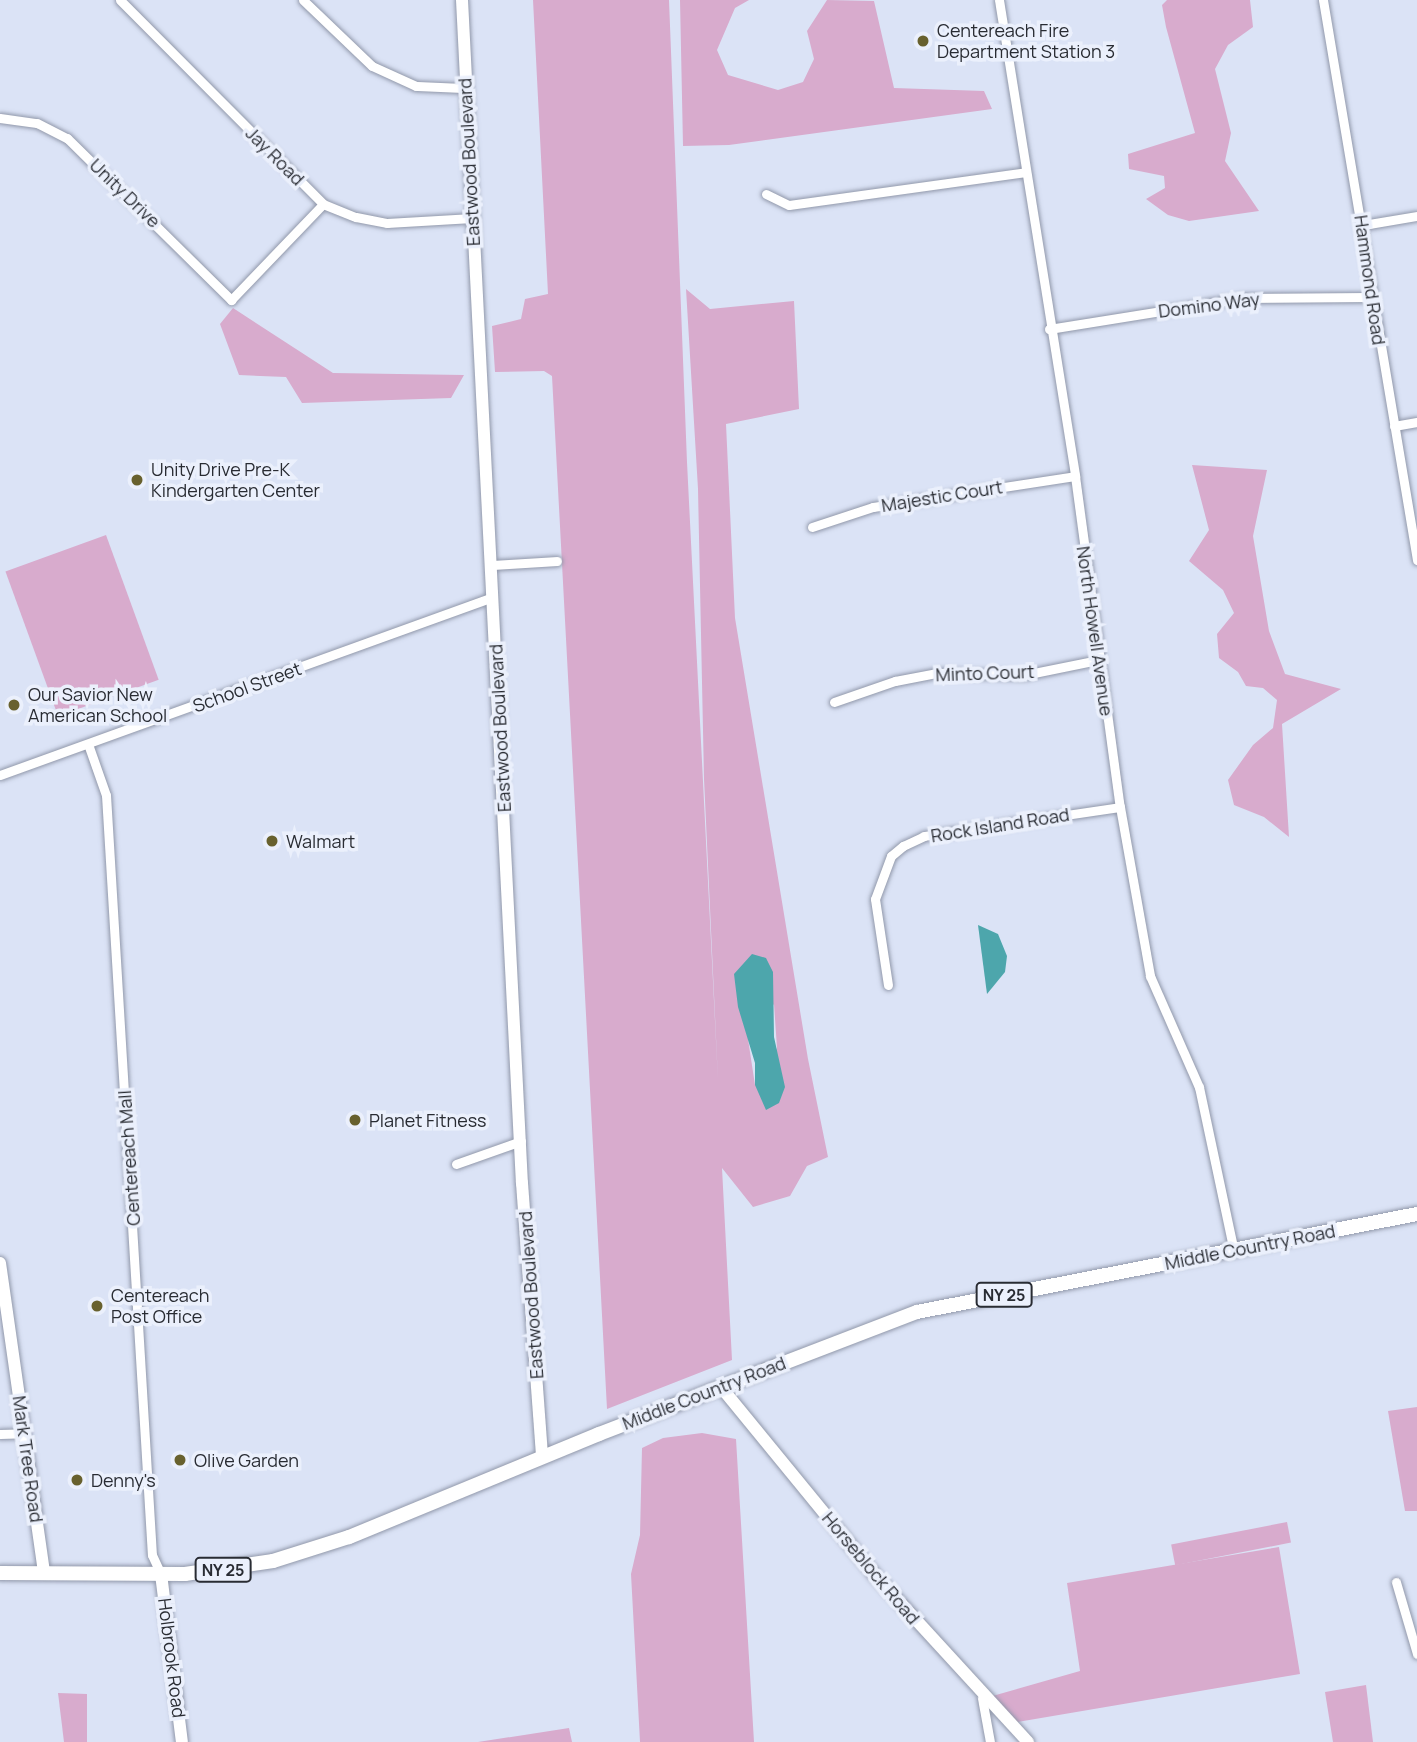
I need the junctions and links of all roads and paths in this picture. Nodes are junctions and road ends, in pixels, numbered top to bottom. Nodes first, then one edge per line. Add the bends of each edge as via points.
1 (120, 0) edge
2 (303, 0) edge
3 (462, 0) edge
4 (999, 0) edge
5 (1323, 0) edge
6 (464, 88) junction
7 (0, 118) edge
8 (1026, 173) junction
9 (766, 194) dead end
10 (323, 204) junction
11 (1417, 216) edge
12 (472, 218) junction
13 (1363, 225) junction
14 (1370, 297) junction
15 (1049, 329) junction
16 (1417, 422) edge
17 (1394, 426) junction
18 (1075, 476) junction
19 (812, 527) dead end
20 (1417, 560) edge
21 (557, 561) dead end
22 (493, 565) junction
23 (493, 597) junction
24 (1098, 660) junction
25 (834, 702) dead end
26 (88, 744) junction
27 (0, 775) edge
28 (1120, 807) junction
29 (888, 985) dead end
30 (521, 1141) junction
31 (456, 1164) dead end
32 (1417, 1214) edge
33 (1234, 1252) junction
34 (0, 1263) edge
35 (721, 1387) junction
36 (24, 1433) junction
37 (0, 1434) edge
38 (542, 1457) junction
39 (0, 1573) edge
40 (44, 1573) junction
41 (161, 1574) junction
42 (1396, 1582) dead end
43 (1417, 1654) edge
44 (982, 1698) junction
45 (182, 1742) edge
46 (990, 1742) edge
47 (1028, 1742) edge

1 - 10 street, Jay Road
2 - 6 street via 372,66 416,86
3 - 6 street, Eastwood Boulevard
4 - 8 street, North Howell Avenue
5 - 13 street, Hammond Road
6 - 12 street, Eastwood Boulevard
7 - 10 street, Unity Drive via 37,123 67,138 232,300
8 - 9 street via 789,205
8 - 15 street, North Howell Avenue
10 - 12 street, Jay Road via 356,218 387,223
11 - 13 street
12 - 22 street, Eastwood Boulevard
13 - 14 street, Hammond Road
14 - 15 street, Domino Way via 1242,298
14 - 17 street, Hammond Road
15 - 18 street, North Howell Avenue
16 - 17 street
17 - 20 street, Hammond Road
18 - 19 street, Majestic Court via 873,507
18 - 24 street, North Howell Avenue
21 - 22 street
22 - 23 street, Eastwood Boulevard
23 - 26 street, School Street
23 - 30 street, Eastwood Boulevard
24 - 25 street, Minto Court via 1024,675 937,673 895,681
24 - 28 street, North Howell Avenue
26 - 27 street, School Street
26 - 41 street, Centereach Mall via 107,796 152,1553
28 - 29 street, Rock Island Road via 925,836 903,846 891,856 875,899
28 - 33 street, North Howell Avenue via 1150,976 1199,1087
30 - 31 street
30 - 38 street, Eastwood Boulevard
32 - 33 main road, Middle Country Road / NY 25
33 - 35 main road, Middle Country Road / NY 25 via 917,1312
34 - 36 street, Mark Tree Road
35 - 38 main road, Middle Country Road / NY 25
35 - 44 street, Horseblock Road
36 - 37 street
36 - 40 street, Mark Tree Road
38 - 41 main road, Middle Country Road / NY 25 via 349,1536 273,1561
39 - 40 main road, Middle Country Road / NY 25
40 - 41 main road, Middle Country Road / NY 25
41 - 45 street, Holbrook Road
42 - 43 street
44 - 46 street
44 - 47 street, Horseblock Road

